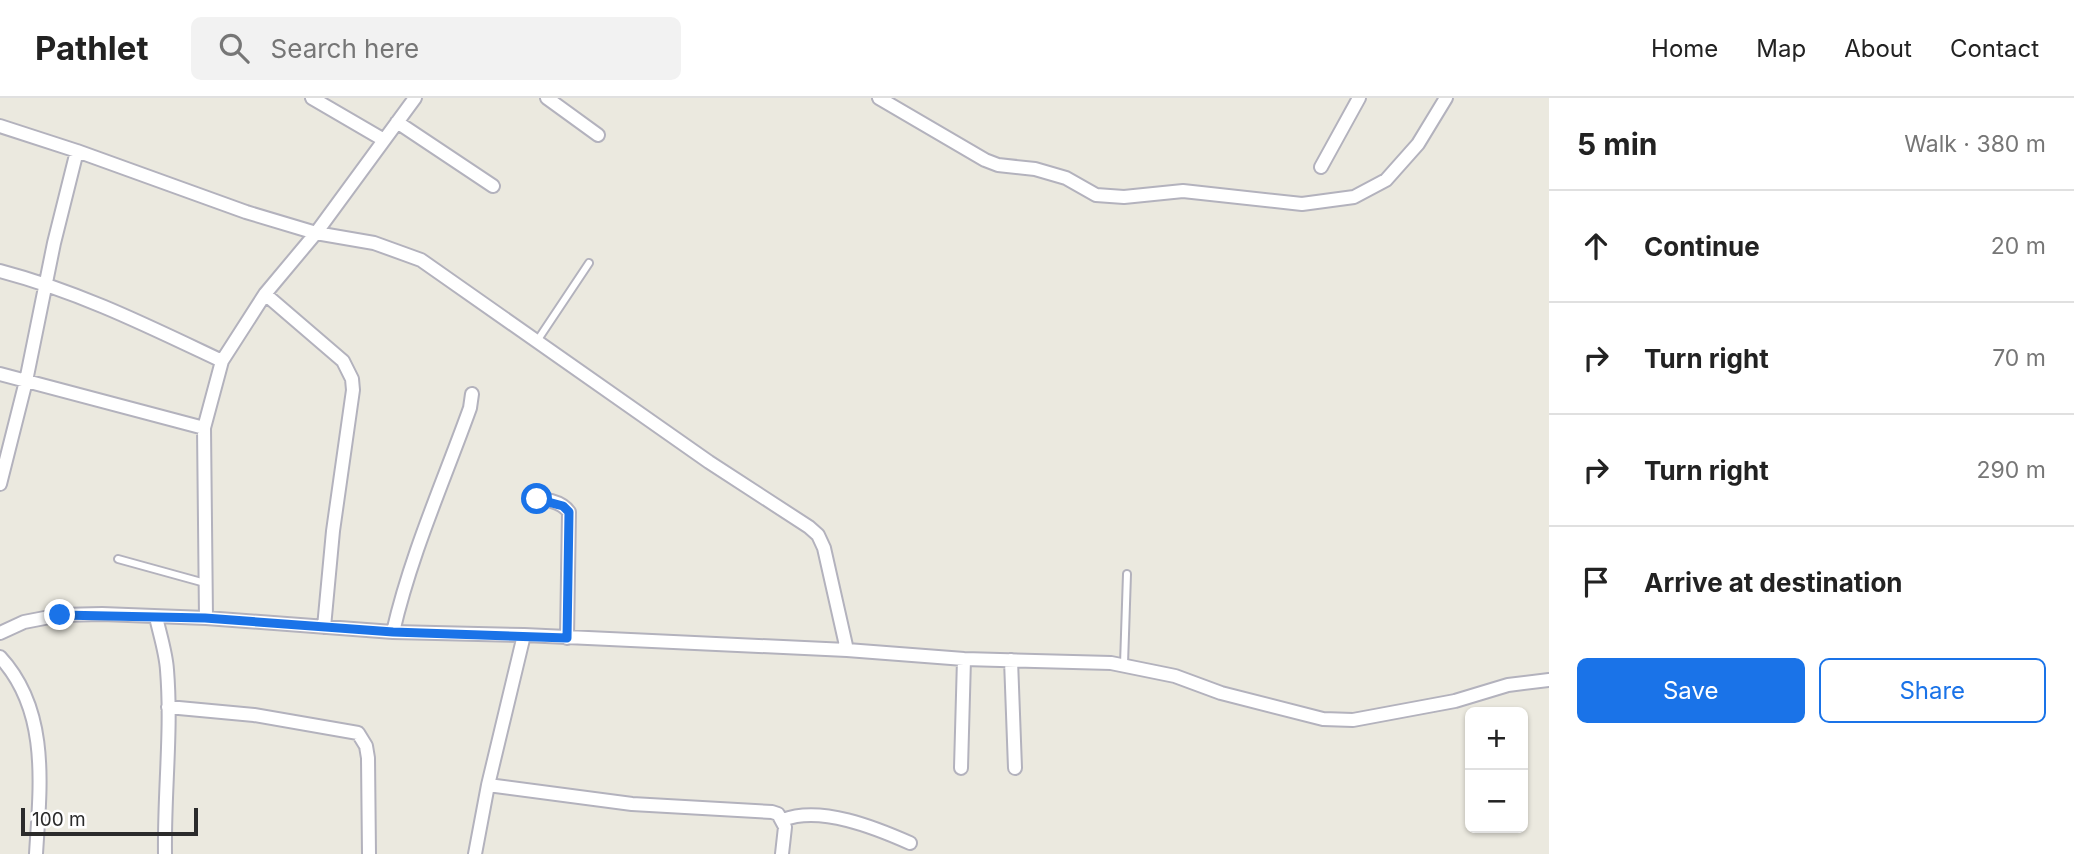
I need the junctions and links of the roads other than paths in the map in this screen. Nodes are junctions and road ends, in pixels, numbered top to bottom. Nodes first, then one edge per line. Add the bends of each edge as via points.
1 (313, 98) edge
2 (415, 98) edge
3 (547, 98) edge
4 (879, 98) edge
5 (1359, 98) edge
6 (1446, 98) edge
7 (397, 122) junction
8 (0, 126) edge
9 (598, 135) dead end
10 (384, 140) junction
11 (77, 151) junction
12 (1321, 167) dead end
13 (493, 186) dead end
14 (316, 233) junction
15 (589, 263) dead end
16 (0, 271) edge
17 (47, 284) junction
18 (265, 294) junction
19 (537, 341) junction
20 (222, 361) junction
21 (0, 374) edge
22 (26, 381) junction
23 (471, 394) dead end
24 (204, 428) junction
25 (0, 485) edge
26 (531, 502) dead end
27 (118, 559) dead end
28 (1127, 574) dead end
29 (205, 583) junction
30 (156, 617) junction
31 (205, 618) junction
32 (324, 627) junction
33 (393, 632) junction
34 (0, 633) edge
35 (524, 635) junction
36 (567, 638) junction
37 (847, 650) junction
38 (0, 657) edge
39 (964, 659) junction
40 (1012, 660) junction
41 (1124, 664) junction
42 (1549, 680) edge
43 (168, 707) junction
44 (961, 768) dead end
45 (1015, 768) dead end
46 (488, 785) junction
47 (783, 820) junction
48 (911, 843) dead end
49 (36, 854) edge
50 (165, 854) edge
51 (369, 854) edge
52 (475, 854) edge
53 (782, 854) edge

1 - 10 street
2 - 7 street
3 - 9 street
4 - 6 street via 985,160 1066,178 1096,195 1183,191 1302,204 1354,197 1387,180 1418,144
5 - 12 street
7 - 10 street
7 - 13 street
8 - 11 street
10 - 14 street
11 - 14 street
11 - 17 street
14 - 18 street
14 - 19 street via 374,243 421,260
15 - 19 lane
16 - 17 street
17 - 20 street
17 - 22 street
18 - 20 street
18 - 32 street via 343,361 352,379
19 - 37 street via 818,535
20 - 24 street
21 - 22 street
22 - 24 street
22 - 25 street
23 - 33 street via 470,408 411,565
24 - 29 street
26 - 36 street via 542,499 569,512
27 - 29 lane
28 - 41 lane
29 - 31 street
30 - 31 street
30 - 34 street via 60,615 24,622
30 - 43 street via 167,668
31 - 32 street
32 - 33 street
33 - 35 street
35 - 36 street
35 - 46 street
36 - 37 street
37 - 39 street
38 - 49 street via 21,689 37,735 41,771
39 - 40 street
39 - 44 street
40 - 41 street
40 - 45 street
41 - 42 street via 1323,719 1353,720
43 - 50 street
43 - 51 street via 254,715 358,733 368,758
46 - 47 street via 632,804 772,812
46 - 52 street
47 - 48 street via 802,814 844,820
47 - 53 street

